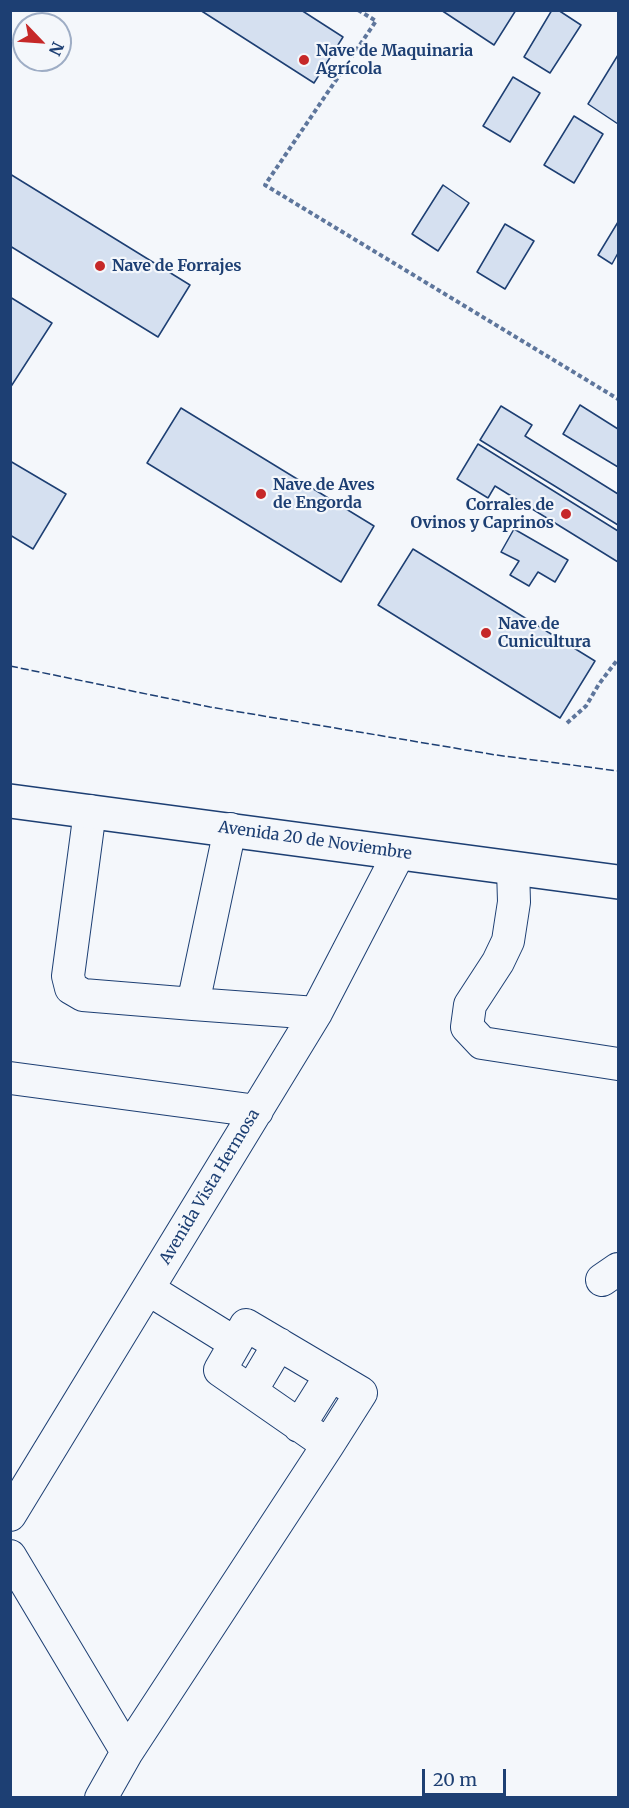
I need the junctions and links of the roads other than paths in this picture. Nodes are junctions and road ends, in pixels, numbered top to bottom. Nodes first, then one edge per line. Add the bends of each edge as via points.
1 (10, 801) edge
2 (90, 811) junction
3 (230, 829) junction
4 (399, 853) junction
5 (513, 868) junction
6 (618, 882) edge
7 (192, 1004) junction
8 (316, 1013) junction
9 (618, 1064) edge
10 (10, 1078) edge
11 (257, 1111) junction
12 (148, 1288) junction
13 (236, 1343) junction
14 (279, 1344) junction
15 (331, 1375) junction
16 (251, 1391) junction
17 (299, 1426) junction
18 (328, 1445) junction
19 (10, 1515) edge
20 (10, 1556) edge
21 (128, 1752) junction
22 (100, 1797) edge

1 - 2 main road, Avenida 20 de Noviembre
2 - 3 main road, Avenida 20 de Noviembre
2 - 7 street via 68,976 71,988 83,995
3 - 4 main road, Avenida 20 de Noviembre
3 - 7 street
4 - 5 main road, Avenida 20 de Noviembre
4 - 8 street, Avenida Vista Hermosa
5 - 6 main road, Avenida 20 de Noviembre
5 - 9 street via 514,902 508,941 470,1005 467,1027 482,1043
7 - 8 street
8 - 11 street, Avenida Vista Hermosa
10 - 11 street
11 - 12 street, Avenida Vista Hermosa
12 - 13 street
12 - 19 street, Avenida Vista Hermosa
13 - 14 street via 246,1325
13 - 16 street via 220,1370
14 - 15 street
14 - 16 street
15 - 17 street
15 - 18 street via 361,1393
16 - 17 street
17 - 18 street
18 - 21 street
20 - 21 street
21 - 22 street

